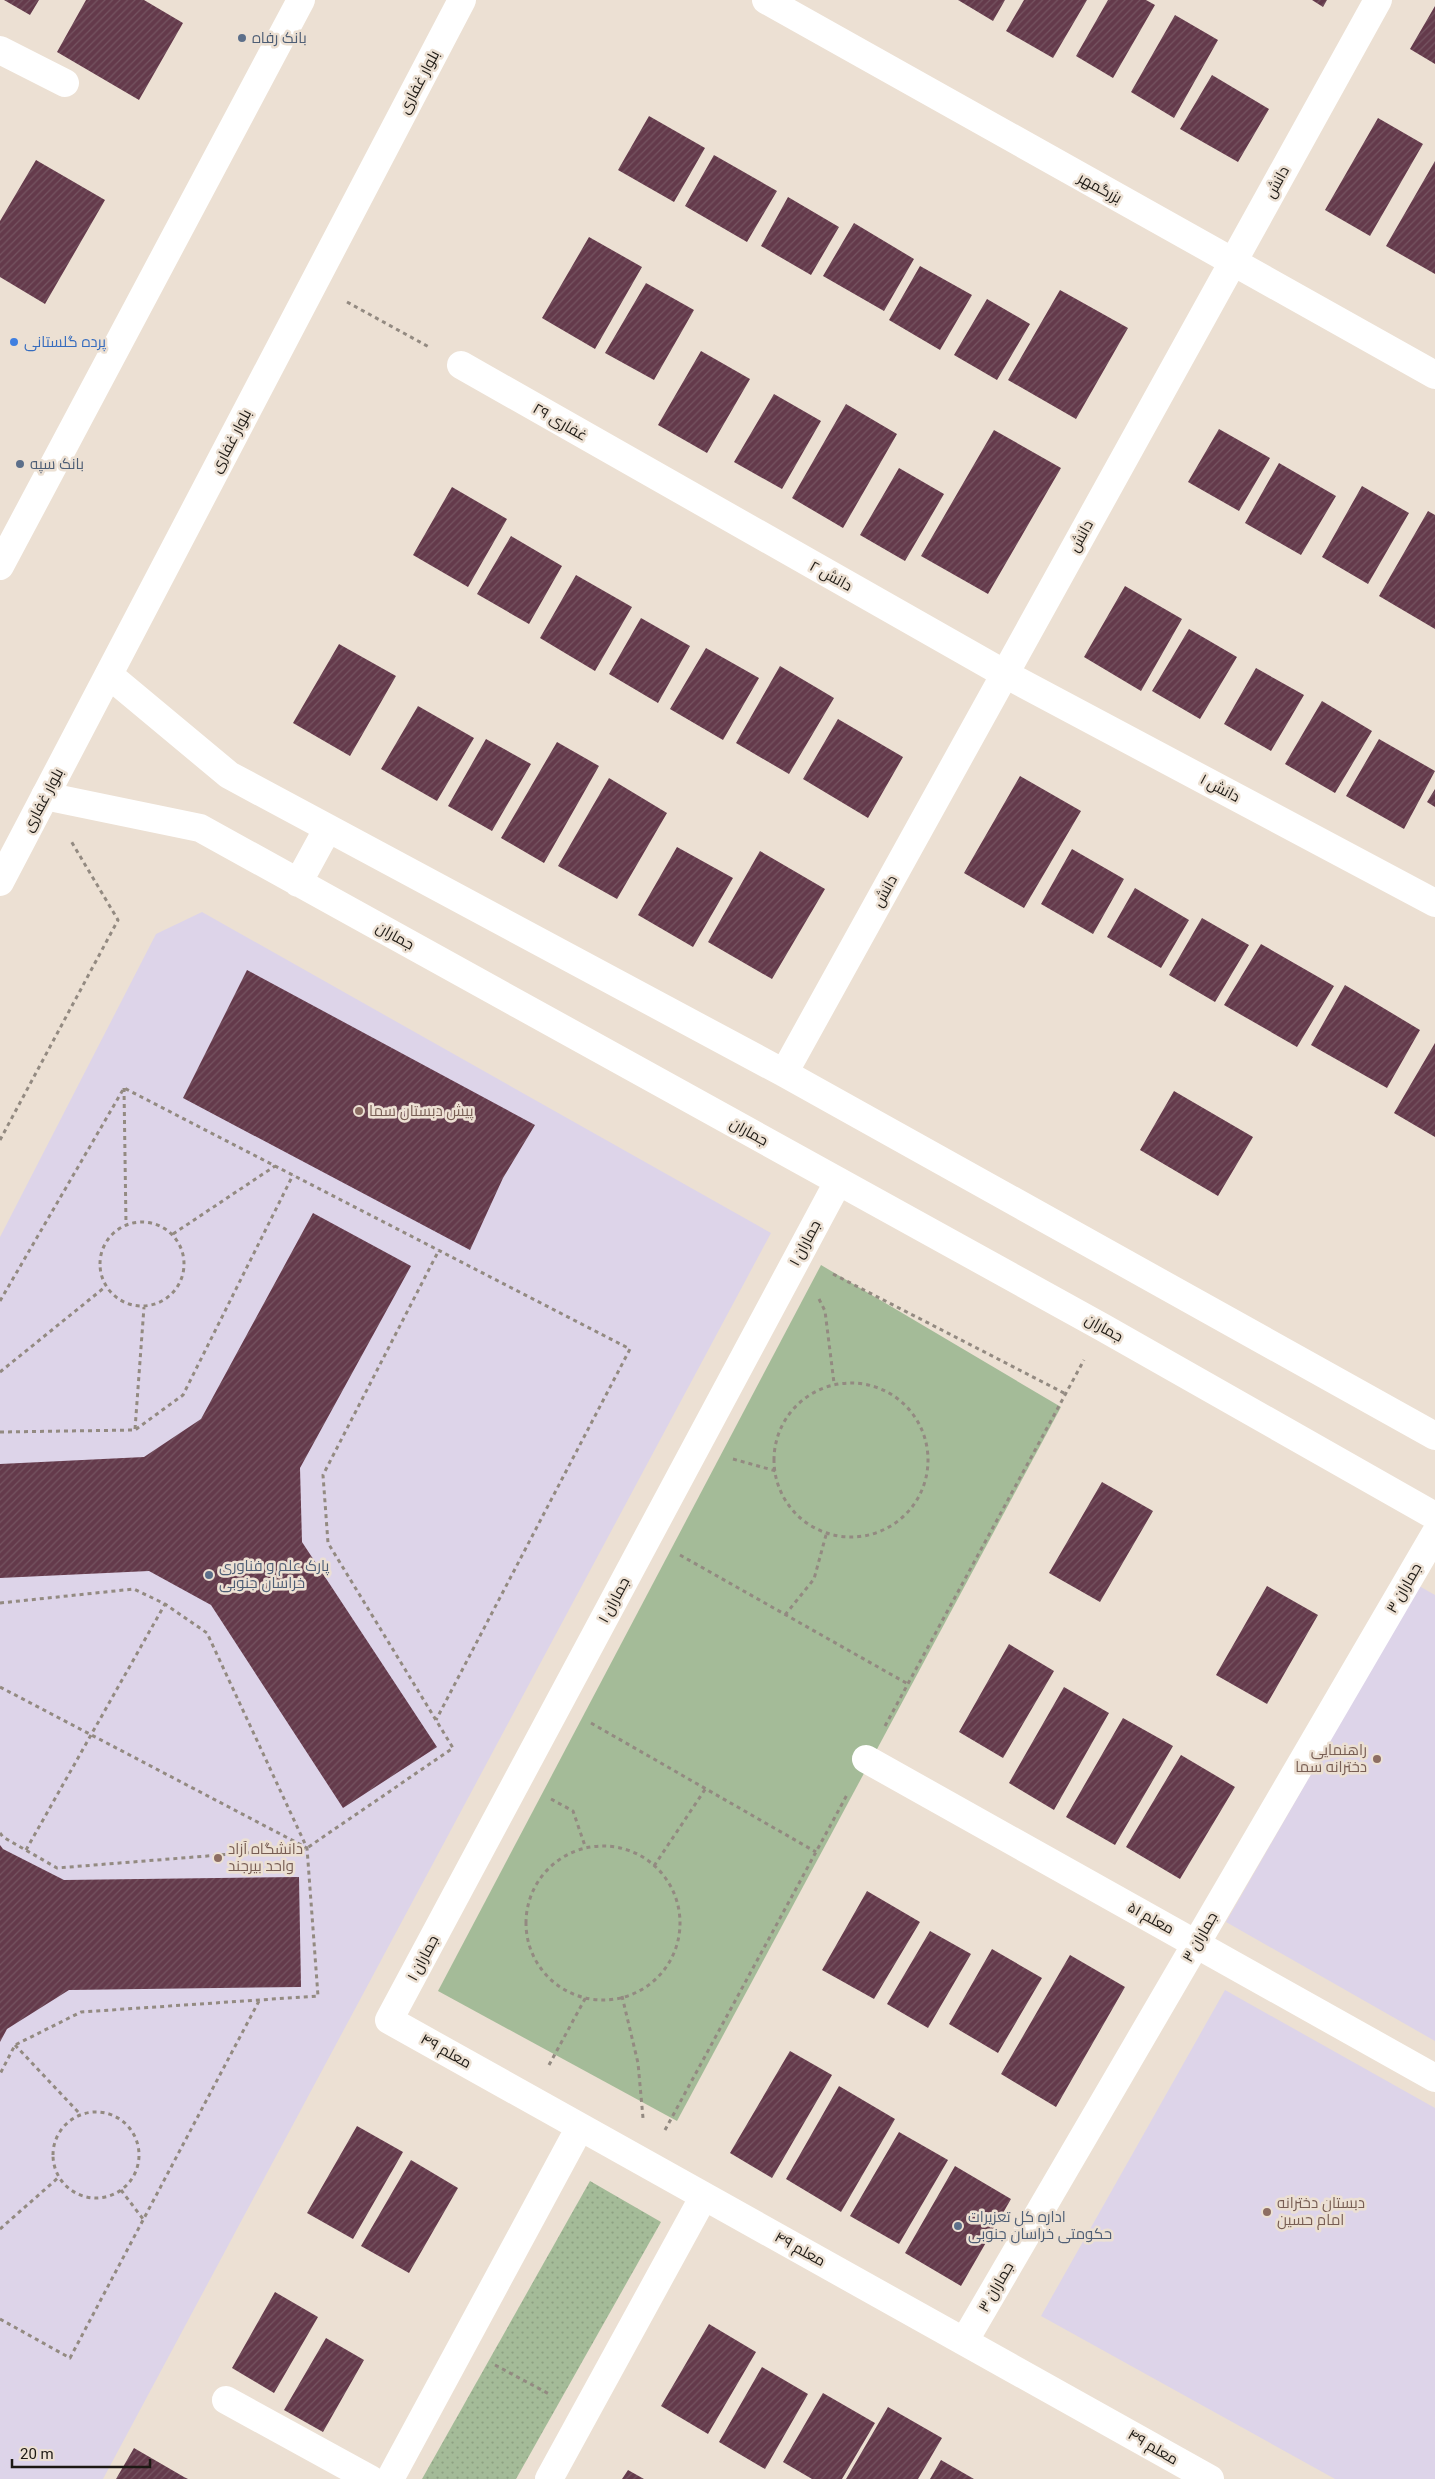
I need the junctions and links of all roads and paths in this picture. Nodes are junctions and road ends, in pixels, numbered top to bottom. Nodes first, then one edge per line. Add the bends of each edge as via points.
1 (300, 0) edge
2 (462, 0) edge
3 (766, 0) edge
4 (1378, 0) edge
5 (0, 50) edge
6 (65, 83) dead end
7 (1233, 262) junction
8 (313, 284) junction
9 (461, 365) joint
10 (1435, 375) edge
11 (658, 478) joint
12 (0, 566) edge
13 (1005, 674) junction
14 (109, 675) junction
15 (45, 796) junction
16 (328, 828) junction
17 (0, 882) edge
18 (298, 882) junction
19 (1435, 903) edge
20 (784, 1073) junction
21 (124, 1088) junction
22 (0, 1140) edge
23 (275, 1166) junction
24 (293, 1175) junction
25 (838, 1182) junction
26 (126, 1224) junction
27 (173, 1234) junction
28 (439, 1250) junction
29 (798, 1256) junction
30 (105, 1287) junction
31 (0, 1301) edge
32 (144, 1307) junction
33 (0, 1372) edge
34 (834, 1383) junction
35 (1066, 1394) dead end
36 (135, 1430) junction
37 (0, 1432) edge
38 (1435, 1436) edge
39 (1435, 1516) edge
40 (1435, 1534) edge
41 (826, 1535) junction
42 (648, 1537) junction
43 (0, 1603) edge
44 (165, 1604) junction
45 (785, 1614) junction
46 (908, 1684) dead end
47 (0, 1687) edge
48 (558, 1704) junction
49 (436, 1720) junction
50 (91, 1736) junction
51 (866, 1759) dead end
52 (517, 1780) junction
53 (706, 1788) junction
54 (0, 1832) edge
55 (585, 1846) junction
56 (307, 1848) junction
57 (26, 1850) junction
58 (816, 1852) dead end
59 (654, 1866) junction
60 (1196, 1943) junction
61 (622, 1996) junction
62 (586, 1997) junction
63 (260, 2000) junction
64 (390, 2020) joint
65 (15, 2045) junction
66 (0, 2074) edge
67 (1435, 2078) edge
68 (530, 2099) junction
69 (80, 2114) junction
70 (580, 2127) junction
71 (647, 2164) junction
72 (59, 2178) junction
73 (121, 2190) junction
74 (704, 2196) junction
75 (143, 2219) junction
76 (0, 2229) edge
77 (0, 2319) edge
78 (965, 2340) junction
79 (462, 2347) junction
80 (226, 2400) dead end
81 (585, 2413) junction
82 (370, 2479) edge
83 (390, 2479) edge
84 (549, 2479) edge
85 (1210, 2479) edge

1 - 12 street
2 - 8 street, بلوار غفاری
3 - 7 street, بزرگمهر
4 - 7 street, دانش
5 - 6 street
7 - 10 street, بزرگمهر
7 - 13 street, دانش
8 - 9 path
8 - 14 street, بلوار غفاری
9 - 11 street, غفاری ۲۹
11 - 13 street, دانش ۲
13 - 19 street, دانش ۱
13 - 20 street, دانش
14 - 15 street, بلوار غفاری
14 - 16 street via 229,775
15 - 17 street, بلوار غفاری
15 - 18 street, جماران via 200,828
15 - 22 path via 118,920
16 - 18 street
16 - 20 street
18 - 25 street, جماران
20 - 38 street
21 - 23 path
21 - 26 path
21 - 31 path
23 - 24 path
23 - 27 path
24 - 28 path
24 - 36 path via 183,1395
25 - 29 street, جماران ۱
25 - 39 street, جماران
26 - 27 path via 151,1221
26 - 30 path via 106,1239 98,1262
27 - 32 path via 185,1256 183,1280 167,1300
28 - 49 path via 322,1475 328,1543
28 - 49 path via 630,1349
29 - 34 path via 825,1311
29 - 35 path
29 - 42 street, جماران ۱
30 - 32 path via 121,1303
30 - 33 path
32 - 36 path
34 - 41 path via 794,1404 773,1444 778,1488 805,1524
34 - 41 path via 878,1385 914,1412 930,1453 922,1497 890,1529 847,1539
36 - 37 path
40 - 60 street, جماران ۳
41 - 45 path via 814,1579
42 - 45 path
42 - 48 street, جماران ۱
43 - 44 path via 134,1589
44 - 50 path
44 - 56 path via 207,1633
45 - 46 path
47 - 50 path
48 - 52 street, جماران ۱
48 - 53 path
49 - 56 path via 453,1748
50 - 56 path
50 - 57 path
51 - 60 street, معلم ۵۱
52 - 55 path via 572,1811
52 - 64 street, جماران ۱
53 - 58 path
53 - 59 path
54 - 57 path
55 - 59 path via 629,1848
55 - 62 path via 546,1868 525,1906 529,1951 556,1986
56 - 57 path via 57,1868
56 - 63 path via 318,1996
59 - 61 path via 665,1875 682,1916 673,1960 642,1992
60 - 67 street, معلم ۵۱
60 - 78 street, جماران ۳
61 - 62 path via 598,2001
61 - 71 path via 638,2063
62 - 68 path
63 - 65 path via 81,2012
63 - 75 path
64 - 68 street, معلم ۴۹
65 - 66 path
65 - 69 path
68 - 70 street, معلم ۴۹
69 - 72 path via 60,2129 52,2154
69 - 73 path via 105,2112 127,2124 139,2146 136,2171
70 - 71 street, معلم ۴۹
70 - 79 street
71 - 74 street, معلم ۴۹
72 - 73 path via 75,2194 97,2198
72 - 76 path
73 - 75 path
74 - 78 street, معلم ۴۹
74 - 81 street
75 - 77 path via 70,2358
78 - 85 street, معلم ۴۹
79 - 81 path
79 - 83 street
80 - 82 street
81 - 84 street

